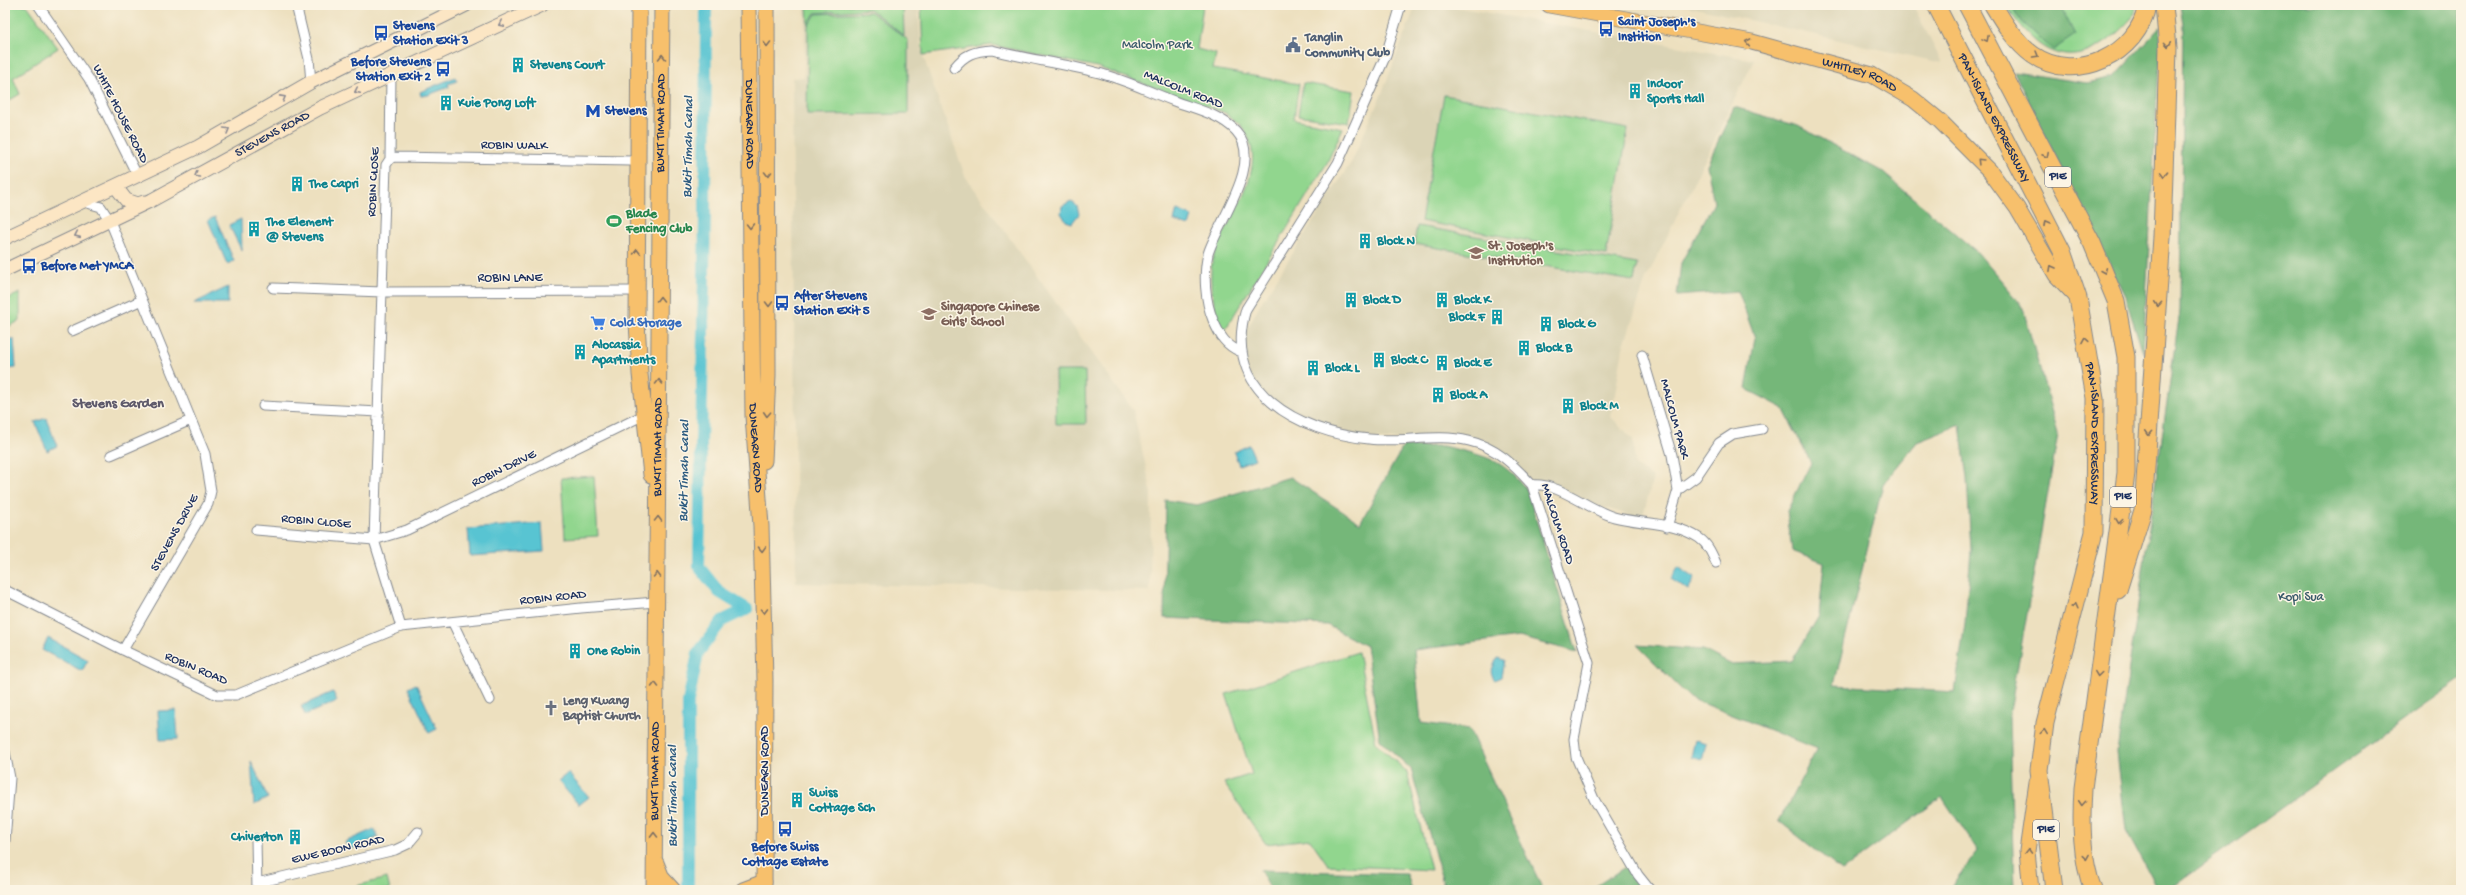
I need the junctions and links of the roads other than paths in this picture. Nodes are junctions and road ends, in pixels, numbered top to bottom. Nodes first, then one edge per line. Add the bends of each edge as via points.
1 (38, 5) edge
2 (296, 5) edge
3 (466, 5) edge
4 (542, 5) edge
5 (662, 5) edge
6 (748, 5) edge
7 (767, 5) edge
8 (1401, 5) edge
9 (1549, 5) edge
10 (1936, 5) edge
11 (1967, 5) edge
12 (1993, 5) edge
13 (2147, 5) edge
14 (2164, 5) edge
15 (637, 8) edge
16 (450, 9) edge
17 (954, 68) dead end
18 (391, 74) junction
19 (311, 82) junction
20 (390, 160) junction
21 (637, 163) junction
22 (138, 176) junction
23 (116, 187) junction
24 (152, 200) junction
25 (84, 202) junction
26 (110, 221) junction
27 (5, 238) edge
28 (5, 270) edge
29 (273, 288) dead end
30 (637, 291) junction
31 (383, 292) junction
32 (2078, 298) junction
33 (142, 300) junction
34 (72, 331) dead end
35 (1241, 352) junction
36 (1642, 355) dead end
37 (263, 406) dead end
38 (379, 412) junction
39 (644, 415) junction
40 (191, 420) junction
41 (1762, 430) dead end
42 (111, 455) dead end
43 (1532, 485) junction
44 (1678, 490) junction
45 (658, 491) junction
46 (761, 526) junction
47 (1667, 526) junction
48 (256, 530) dead end
49 (374, 540) junction
50 (1716, 563) dead end
51 (5, 590) edge
52 (656, 602) junction
53 (453, 623) junction
54 (401, 627) junction
55 (2103, 636) junction
56 (123, 650) junction
57 (490, 700) dead end
58 (5, 752) edge
59 (2039, 770) junction
60 (418, 832) dead end
61 (256, 840) dead end
62 (5, 841) edge
63 (654, 859) junction
64 (764, 886) edge
65 (257, 887) edge
66 (654, 890) edge
67 (673, 890) edge
68 (743, 890) edge
69 (1650, 890) edge
70 (2031, 890) edge
71 (2054, 890) edge
72 (2093, 890) edge

1 - 22 street, WHITE HOUSE ROAD via 89,79
2 - 19 street via 310,59
3 - 16 main road, STEVENS ROAD
4 -> 18 main road, STEVENS ROAD
45 -> 5 main road, BUKIT TIMAH ROAD
6 -> 46 main road, DUNEARN ROAD via 753,416
7 -> 46 main road via 768,376
8 - 35 street, MALCOLM ROAD via 1386,55 1338,163 1246,309 1240,328
32 -> 9 main road, WHITLEY ROAD via 2056,275 2017,208 1990,171 1940,121 1913,99 1872,75 1752,42
32 -> 10 highway, PAN-ISLAND EXPRESSWAY / PIE via 2062,251
11 -> 55 highway, PIE via 2092,243 2116,301 2126,357 2126,473
12 -> 13 highway via 2017,41 2034,55 2057,66 2097,62 2116,54 2139,30 2145,20
14 -> 55 highway via 2168,48 2162,237 2143,510
15 - 21 main road
16 - 19 main road, STEVENS ROAD
17 - 35 street, MALCOLM ROAD via 961,59 974,51 992,50 1095,72 1137,84 1219,118 1236,131 1244,151 1242,179 1208,254 1205,281 1210,311 1220,336 1228,346
18 - 20 street, ROBIN CLOSE
18 -> 24 main road, STEVENS ROAD via 231,155
22 -> 19 main road, STEVENS ROAD via 198,147
20 - 21 street, ROBIN WALK via 394,157 418,157
20 - 31 street, ROBIN CLOSE via 386,165
30 -> 21 main road
22 - 23 main road, STEVENS ROAD
23 - 24 main road via 122,197 131,203
23 - 25 main road, STEVENS ROAD
24 - 26 main road, STEVENS ROAD
25 - 26 street, STEVENS DRIVE via 101,207
25 - 27 main road, STEVENS ROAD
26 -> 28 main road, STEVENS ROAD
26 - 33 street, STEVENS DRIVE
29 - 31 street
30 - 31 street, ROBIN LANE
30 - 39 main road
31 - 38 street, ROBIN CLOSE
59 -> 32 highway, PAN-ISLAND EXPRESSWAY / PIE via 2045,723 2094,532 2095,398
33 - 34 street
33 - 40 street, STEVENS DRIVE
35 - 43 street, MALCOLM ROAD via 1252,382 1290,417 1336,435 1370,440 1449,438 1470,441 1494,450 1515,466
36 - 44 street, MALCOLM PARK via 1672,455
37 - 38 street
38 - 49 street, ROBIN CLOSE
39 - 45 main road via 650,470
39 - 49 street, ROBIN DRIVE via 419,526
40 - 42 street
40 - 56 street, STEVENS DRIVE via 210,474 210,496
41 - 44 street, MALCOLM PARK via 1733,434 1719,443 1696,477
43 - 47 street via 1539,484 1556,490 1613,517
43 - 69 street, MALCOLM ROAD via 1589,663 1574,739 1576,757 1594,799 1638,875
44 - 47 street, MALCOLM PARK
52 -> 45 main road, BUKIT TIMAH ROAD
46 -> 64 main road, DUNEARN ROAD via 765,680
47 - 50 street via 1700,538 1709,548
48 - 49 street, ROBIN CLOSE
49 - 54 street, ROBIN CLOSE
51 - 56 street, ROBIN ROAD
52 - 53 street, ROBIN ROAD
63 -> 52 main road, BUKIT TIMAH ROAD
53 - 54 street, ROBIN ROAD
53 - 57 street
54 - 56 street, ROBIN ROAD via 236,695 228,696 217,695
55 -> 72 highway, PIE via 2080,824
58 - 62 street via 10,778
70 -> 59 main road via 2027,851
59 - 71 highway, PAN-ISLAND EXPRESSWAY / PIE
60 - 65 street, EWE BOON ROAD via 408,844 395,850
61 - 65 street, EWE BOON ROAD
63 - 66 main road, BUKIT TIMAH ROAD
63 - 67 main road via 662,878
64 - 68 main road

